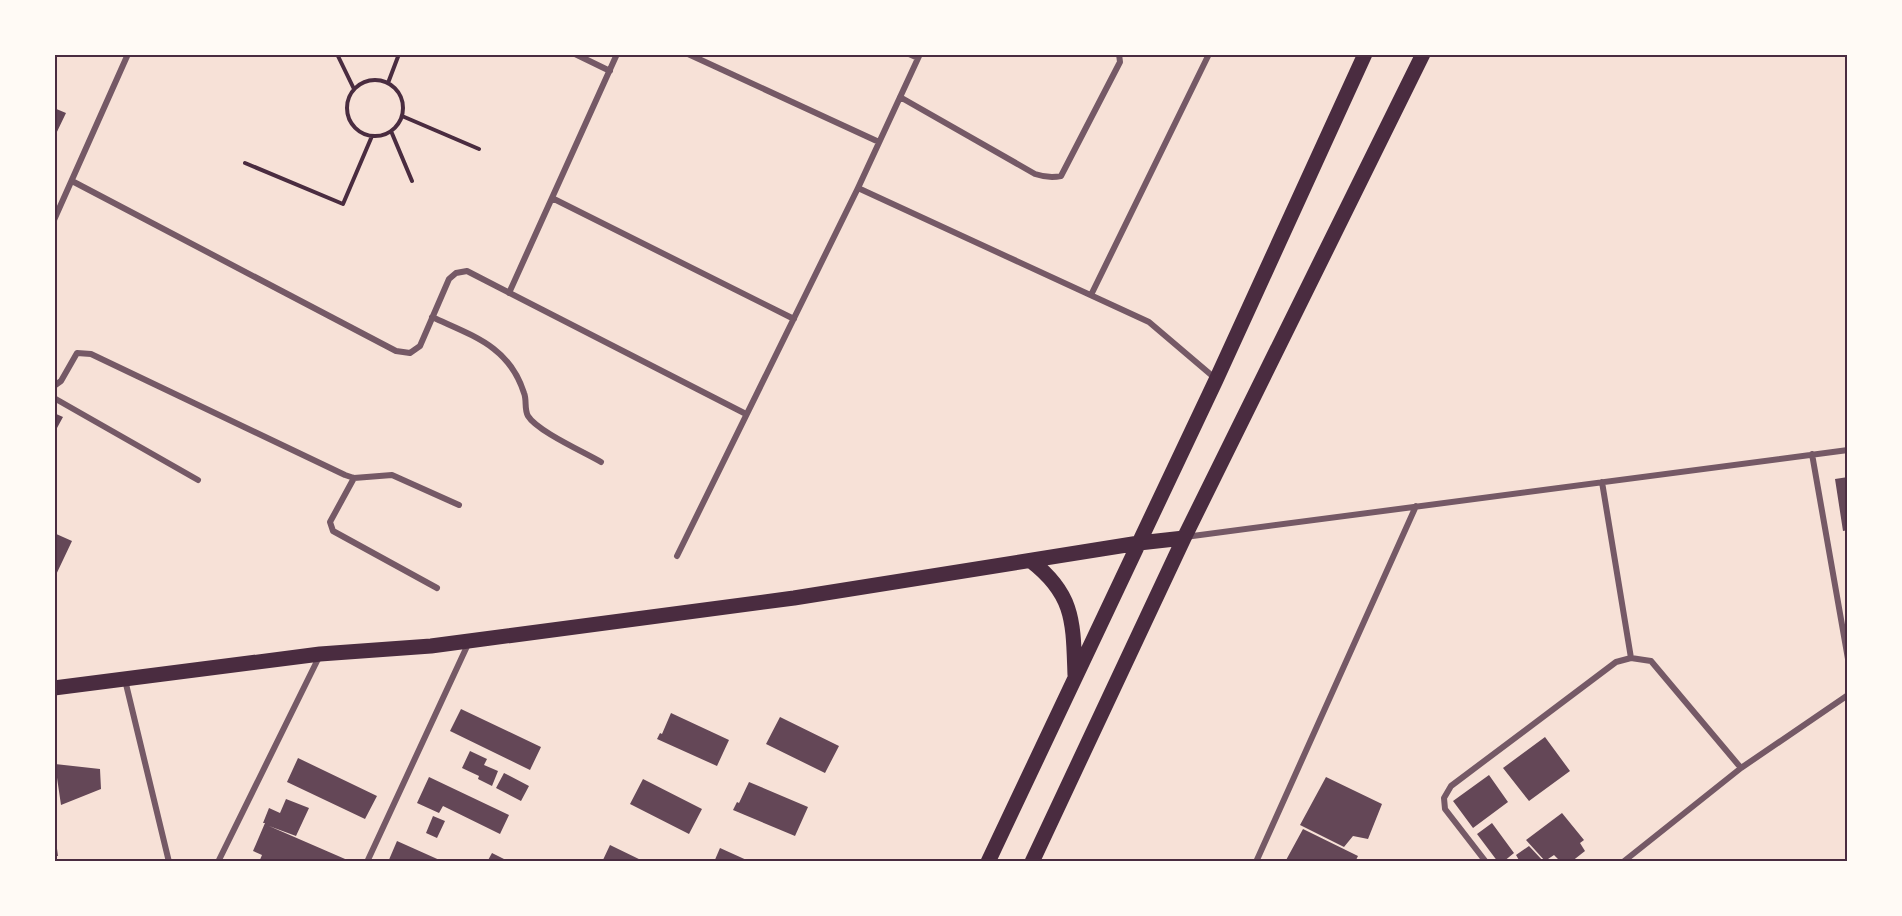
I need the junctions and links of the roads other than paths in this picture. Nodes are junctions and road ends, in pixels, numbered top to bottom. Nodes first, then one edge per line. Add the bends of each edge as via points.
1 (128, 54) edge
2 (575, 54) edge
3 (617, 54) edge
4 (688, 54) edge
5 (909, 54) edge
6 (1119, 54) edge
7 (1209, 54) edge
8 (1365, 54) edge
9 (1423, 54) edge
10 (919, 56) edge
11 (610, 71) junction
12 (900, 97) junction
13 (879, 142) junction
14 (72, 181) junction
15 (858, 188) junction
16 (552, 198) junction
17 (54, 220) edge
18 (509, 293) junction
19 (1091, 295) junction
20 (432, 317) junction
21 (794, 319) junction
22 (1216, 380) junction
23 (54, 386) edge
24 (54, 398) edge
25 (746, 414) junction
26 (1848, 450) edge
27 (1812, 454) junction
28 (601, 462) dead end
29 (354, 478) junction
30 (198, 480) dead end
31 (1602, 482) junction
32 (459, 505) dead end
33 (1416, 506) junction
34 (1184, 538) junction
35 (1139, 543) junction
36 (677, 556) dead end
37 (1031, 561) junction
38 (437, 588) dead end
39 (470, 641) junction
40 (320, 654) junction
41 (1631, 658) junction
42 (1848, 659) edge
43 (1076, 678) junction
44 (124, 680) junction
45 (54, 688) edge
46 (1848, 695) edge
47 (1741, 768) junction
48 (169, 862) edge
49 (218, 862) edge
50 (367, 862) edge
51 (988, 862) edge
52 (1032, 862) edge
53 (1256, 862) edge
54 (1486, 862) edge
55 (1623, 862) edge

1 - 14 street
2 - 11 street
3 - 11 street
4 - 13 street
5 - 10 street
6 - 12 street via 1119,62 1061,176 1054,178 1035,174
7 - 19 street
8 - 22 main road
9 - 34 main road
10 - 12 street
11 - 16 street
12 - 13 street
13 - 15 street
14 - 17 street
14 - 20 street via 396,351 410,353 420,346
15 - 19 street
15 - 21 street
16 - 18 street
16 - 21 street
18 - 20 street via 467,271 456,273 449,279
18 - 25 street
19 - 22 street via 1149,322
20 - 28 street via 485,341 500,353 510,364 525,394 527,414 537,426
21 - 25 street
22 - 35 main road
23 - 29 street via 77,353 91,354
24 - 30 street
25 - 36 street
26 - 27 street
27 - 31 street
27 - 42 street
29 - 32 street via 392,475
29 - 38 street via 330,522 333,531
31 - 33 street
31 - 41 street
33 - 34 street
33 - 53 street
34 - 35 main road
34 - 52 main road
35 - 37 main road
35 - 43 main road
37 - 39 main road via 794,598
37 - 43 main road via 1058,586 1069,607
39 - 40 main road
39 - 50 street
40 - 44 main road
40 - 49 street
41 - 47 street via 1651,662
41 - 54 street via 1616,662 1451,786 1444,798 1445,809
43 - 51 main road
44 - 45 main road
44 - 48 street
46 - 47 street
47 - 55 street

